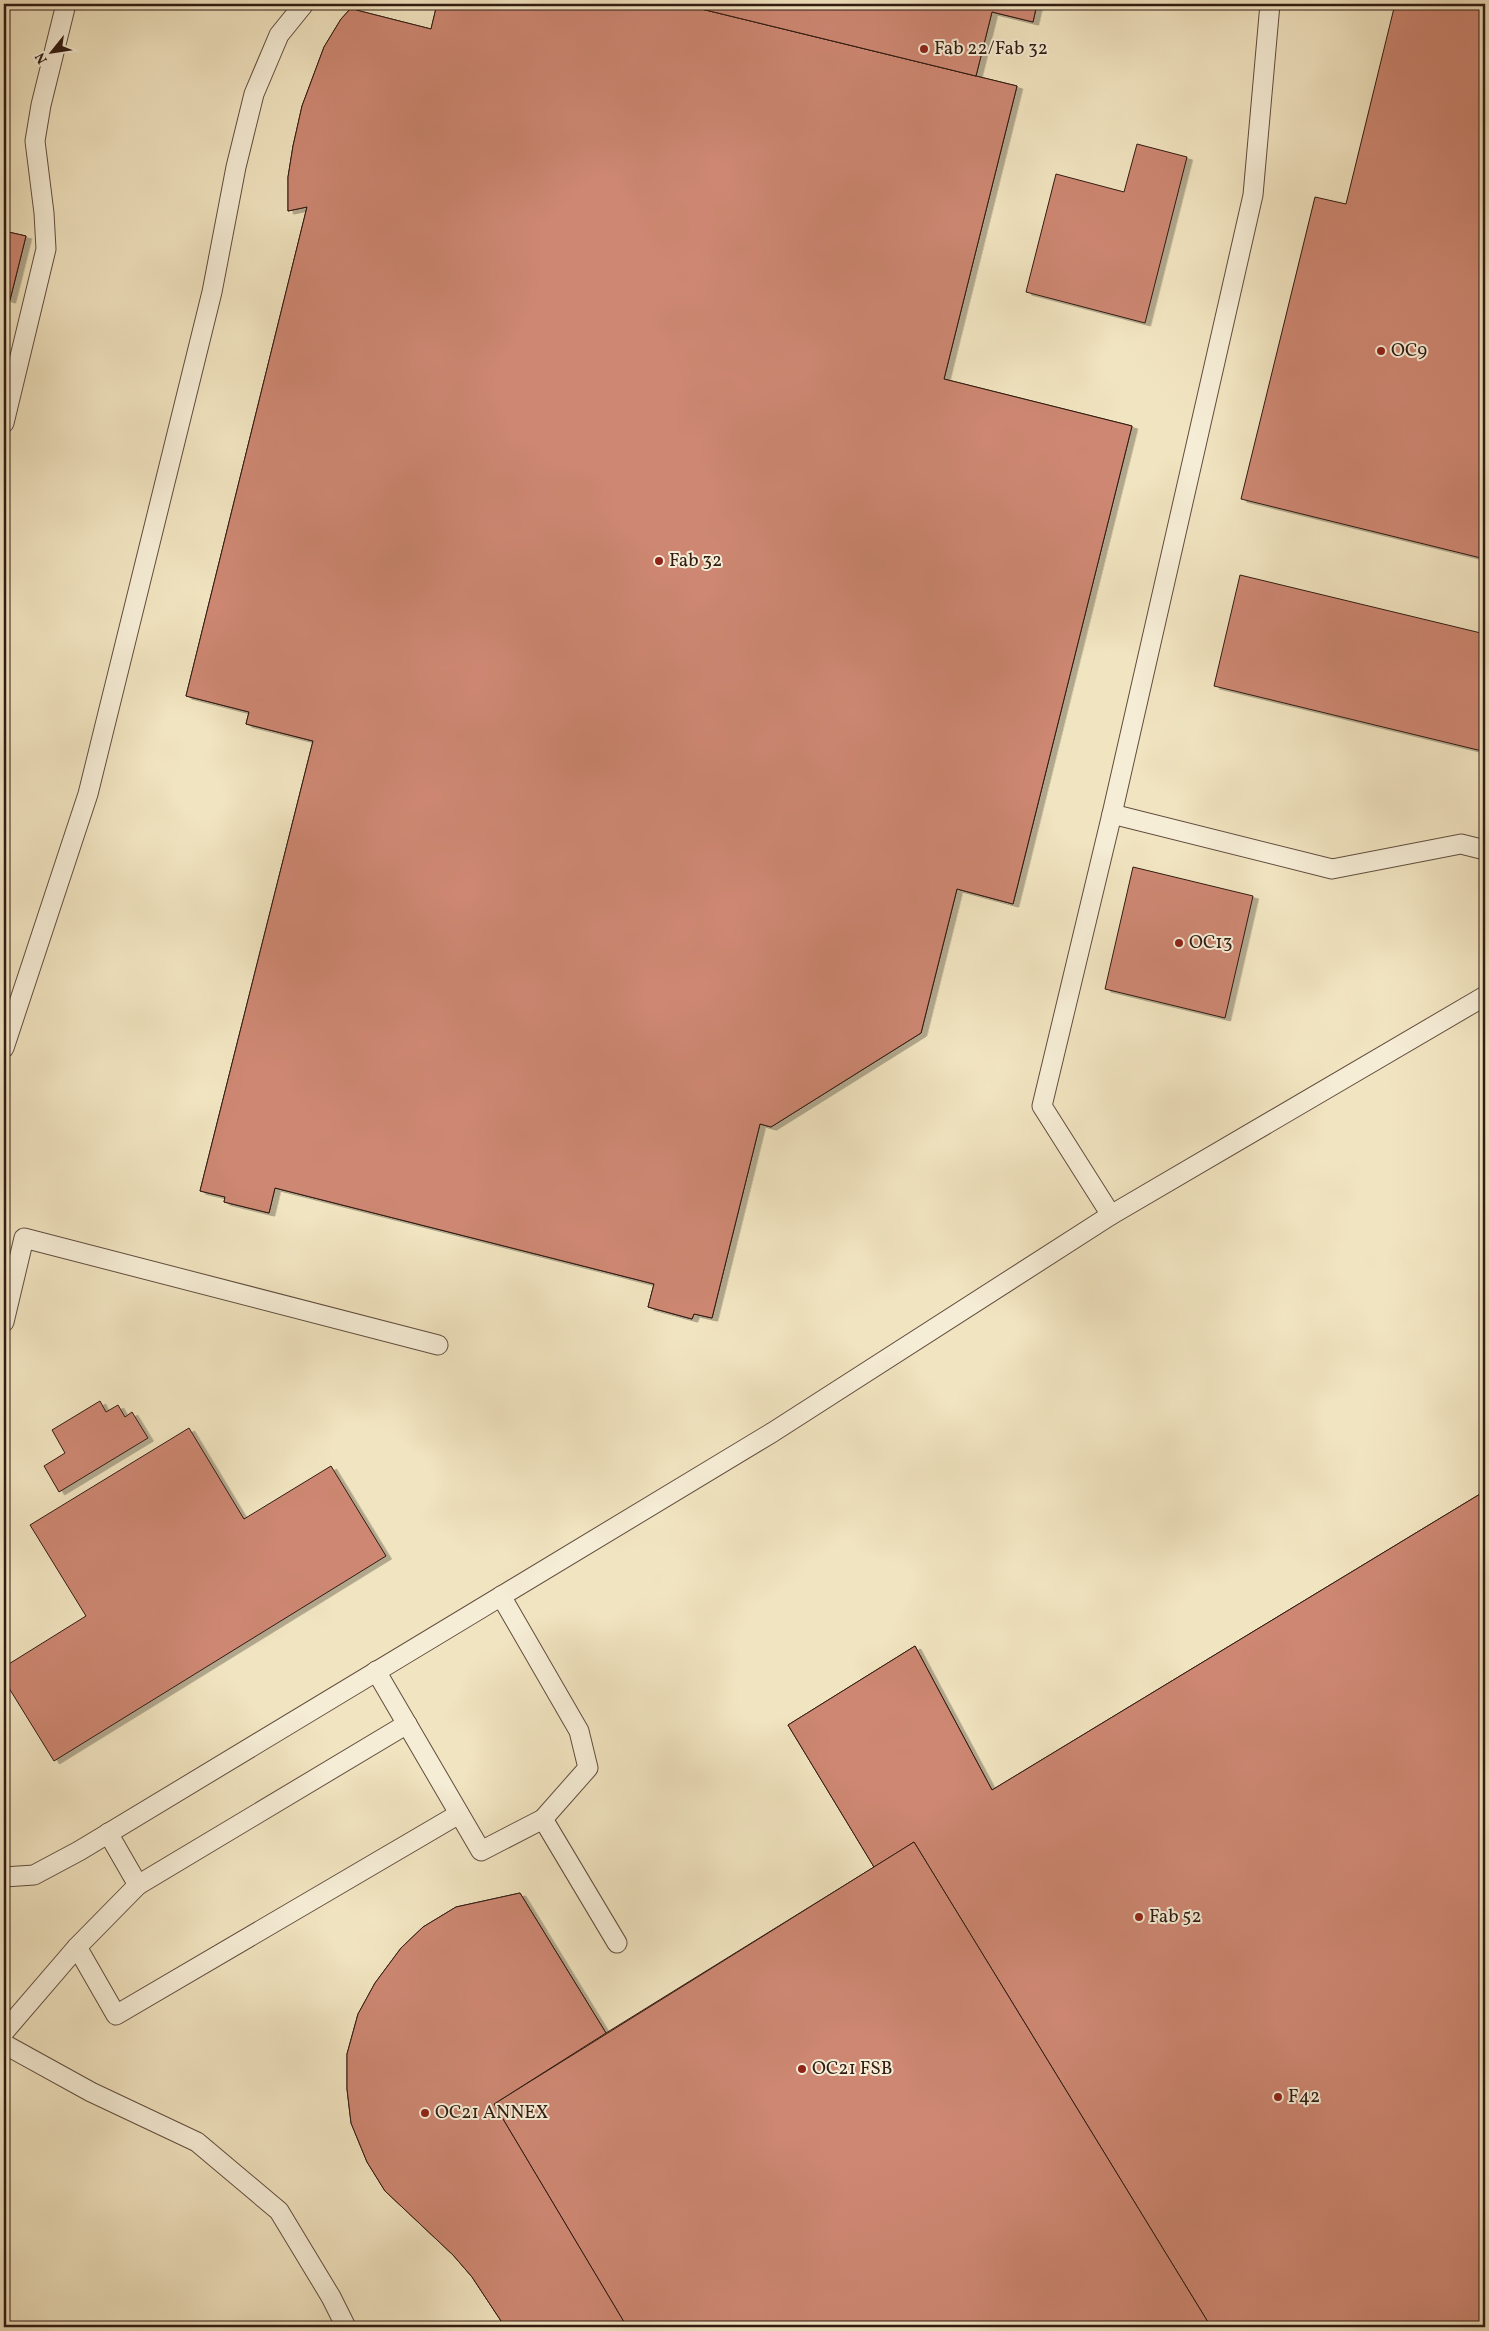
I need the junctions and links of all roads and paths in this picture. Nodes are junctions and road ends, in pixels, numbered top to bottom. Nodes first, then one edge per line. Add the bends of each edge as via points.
1 (66, 4) edge
2 (304, 4) edge
3 (1270, 4) edge
4 (4, 423) edge
5 (1112, 814) junction
6 (1485, 850) edge
7 (1485, 996) edge
8 (4, 1048) edge
9 (1111, 1215) junction
10 (4, 1322) edge
11 (438, 1346) dead end
12 (501, 1596) junction
13 (376, 1671) junction
14 (407, 1724) junction
15 (459, 1814) junction
16 (542, 1819) junction
17 (108, 1833) junction
18 (4, 1877) edge
19 (138, 1886) junction
20 (617, 1943) dead end
21 (77, 1947) junction
22 (4, 2032) edge
23 (4, 2044) edge
24 (346, 2327) edge

1 - 4 lane via 35,141 46,249
2 - 8 lane via 280,35 254,94 212,292 88,794
3 - 5 lane via 1253,195
5 - 6 lane via 1332,869 1462,844
5 - 9 lane via 1042,1106
7 - 9 lane
9 - 12 lane via 772,1432
10 - 11 lane via 24,1238
12 - 13 lane
12 - 16 lane via 580,1731 588,1768
13 - 14 lane
13 - 17 lane
14 - 15 lane
14 - 19 lane
15 - 16 lane via 481,1851
15 - 21 lane via 116,2015
16 - 20 lane
17 - 18 lane via 34,1875
17 - 19 lane
19 - 21 lane
21 - 22 lane
23 - 24 lane via 91,2092 197,2142 278,2211

